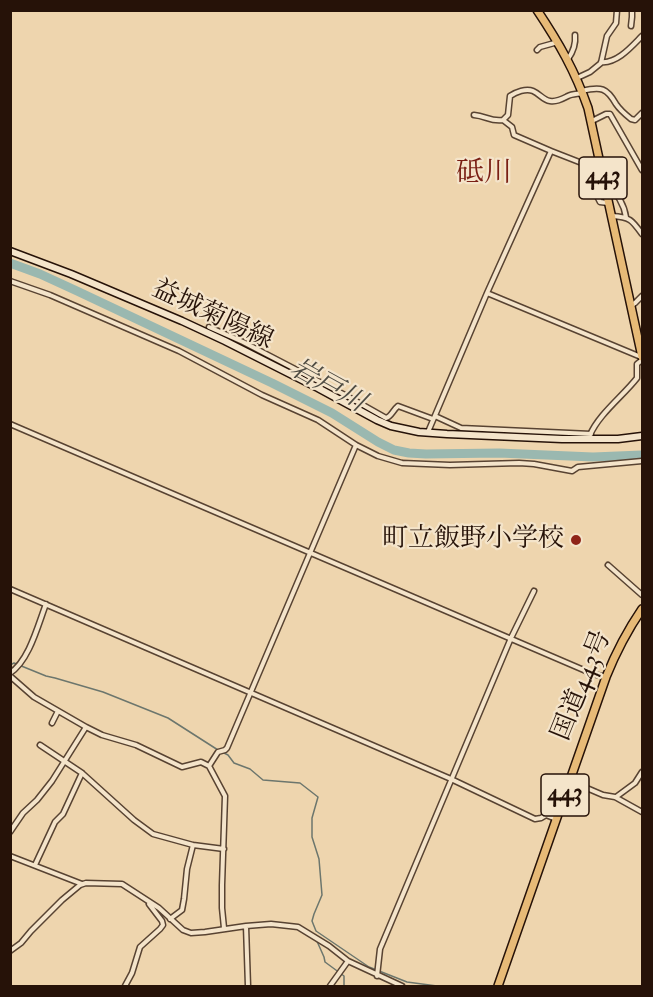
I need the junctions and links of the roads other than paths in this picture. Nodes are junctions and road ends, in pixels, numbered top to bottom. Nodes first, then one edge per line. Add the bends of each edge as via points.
1 (537, 10) edge
2 (617, 10) edge
3 (632, 10) edge
4 (631, 26) dead end
5 (575, 35) dead end
6 (642, 36) edge
7 (558, 42) junction
8 (537, 50) dead end
9 (568, 60) junction
10 (601, 62) junction
11 (578, 78) junction
12 (583, 92) junction
13 (642, 113) edge
14 (474, 115) dead end
15 (503, 120) junction
16 (591, 122) junction
17 (551, 151) junction
18 (642, 170) edge
19 (604, 180) junction
20 (609, 203) junction
21 (611, 216) junction
22 (626, 217) junction
23 (642, 234) edge
24 (10, 251) edge
25 (10, 281) edge
26 (487, 293) junction
27 (642, 296) edge
28 (634, 303) junction
29 (642, 304) edge
30 (209, 327) dead end
31 (642, 358) edge
32 (434, 418) junction
33 (10, 424) edge
34 (428, 432) junction
35 (642, 436) edge
36 (590, 437) junction
37 (356, 445) junction
38 (642, 461) edge
39 (310, 551) junction
40 (608, 565) dead end
41 (10, 589) edge
42 (534, 591) dead end
43 (642, 595) edge
44 (46, 604) junction
45 (642, 609) edge
46 (511, 638) junction
47 (10, 674) edge
48 (606, 677) junction
49 (251, 692) junction
50 (58, 711) junction
51 (52, 723) dead end
52 (86, 727) junction
53 (40, 745) dead end
54 (65, 761) junction
55 (209, 766) junction
56 (642, 772) edge
57 (82, 773) junction
58 (451, 779) junction
59 (569, 784) junction
60 (615, 797) junction
61 (642, 812) edge
62 (556, 819) junction
63 (10, 832) edge
64 (193, 845) junction
65 (224, 849) junction
66 (10, 856) edge
67 (35, 865) junction
68 (86, 884) junction
69 (145, 898) junction
70 (170, 919) junction
71 (246, 926) junction
72 (224, 928) junction
73 (10, 951) edge
74 (348, 961) junction
75 (377, 972) junction
76 (125, 987) edge
77 (248, 987) edge
78 (330, 987) edge
79 (402, 987) edge
80 (498, 987) edge

1 - 7 highway, 443
2 - 10 street
3 - 4 street
5 - 9 street
6 - 10 street via 624,54
7 - 8 street
7 - 9 highway, 443
9 - 11 highway, 443
10 - 11 street
11 - 12 highway, 443
12 - 13 street via 608,92 631,119
12 - 15 street via 550,101 533,91 514,93
12 - 16 highway, 443
14 - 15 street
15 - 17 street via 512,127 514,135
16 - 18 street via 610,114
16 - 19 highway, 443
17 - 20 street via 592,167 598,198
17 - 26 street
19 - 20 highway, 443
19 - 22 street via 625,207
20 - 21 highway, 443
21 - 22 street
21 - 28 highway, 443
22 - 23 street
24 - 34 main road, 益城菊陽線 via 182,321 376,420
25 - 37 street via 179,351 318,420
26 - 31 street
26 - 32 street
27 - 28 street
28 - 29 street
28 - 31 highway, 443
30 - 32 street via 386,418 398,406
31 - 36 street via 637,364 637,378
32 - 34 street
32 - 36 street via 461,428
33 - 39 street
34 - 36 main road, 益城菊陽線
35 - 36 main road, 益城菊陽線
37 - 38 street via 402,463 519,463 572,471 578,467
37 - 39 street
39 - 46 street
39 - 49 street
40 - 43 street
41 - 44 street
42 - 46 street
44 - 47 street via 24,661
44 - 49 street
45 - 48 highway, 国道443号 / 443 via 616,651
46 - 48 street
46 - 58 street
47 - 50 street via 34,697
48 - 59 highway, 国道443号 / 443
49 - 55 street via 227,748 218,752
49 - 58 street
50 - 51 street
50 - 52 street
52 - 54 street
52 - 55 street via 182,767 197,762
53 - 54 street
54 - 57 street
54 - 63 street
55 - 65 street via 225,796
56 - 60 street
57 - 64 street via 153,834
57 - 67 street
58 - 62 street via 535,819 546,815
58 - 75 street via 380,949
59 - 60 street
59 - 62 highway, 国道443号 / 443
60 - 61 street
62 - 80 highway, 国道443号 / 443
64 - 65 street
64 - 70 street via 182,910
65 - 72 street
66 - 67 street
67 - 68 street
68 - 69 street via 122,884
68 - 73 street via 62,900
69 - 70 street
69 - 76 street via 163,925 140,947
70 - 72 street via 191,933
71 - 72 street
71 - 74 street via 298,927
71 - 77 street
74 - 75 street
74 - 78 street
75 - 79 street

